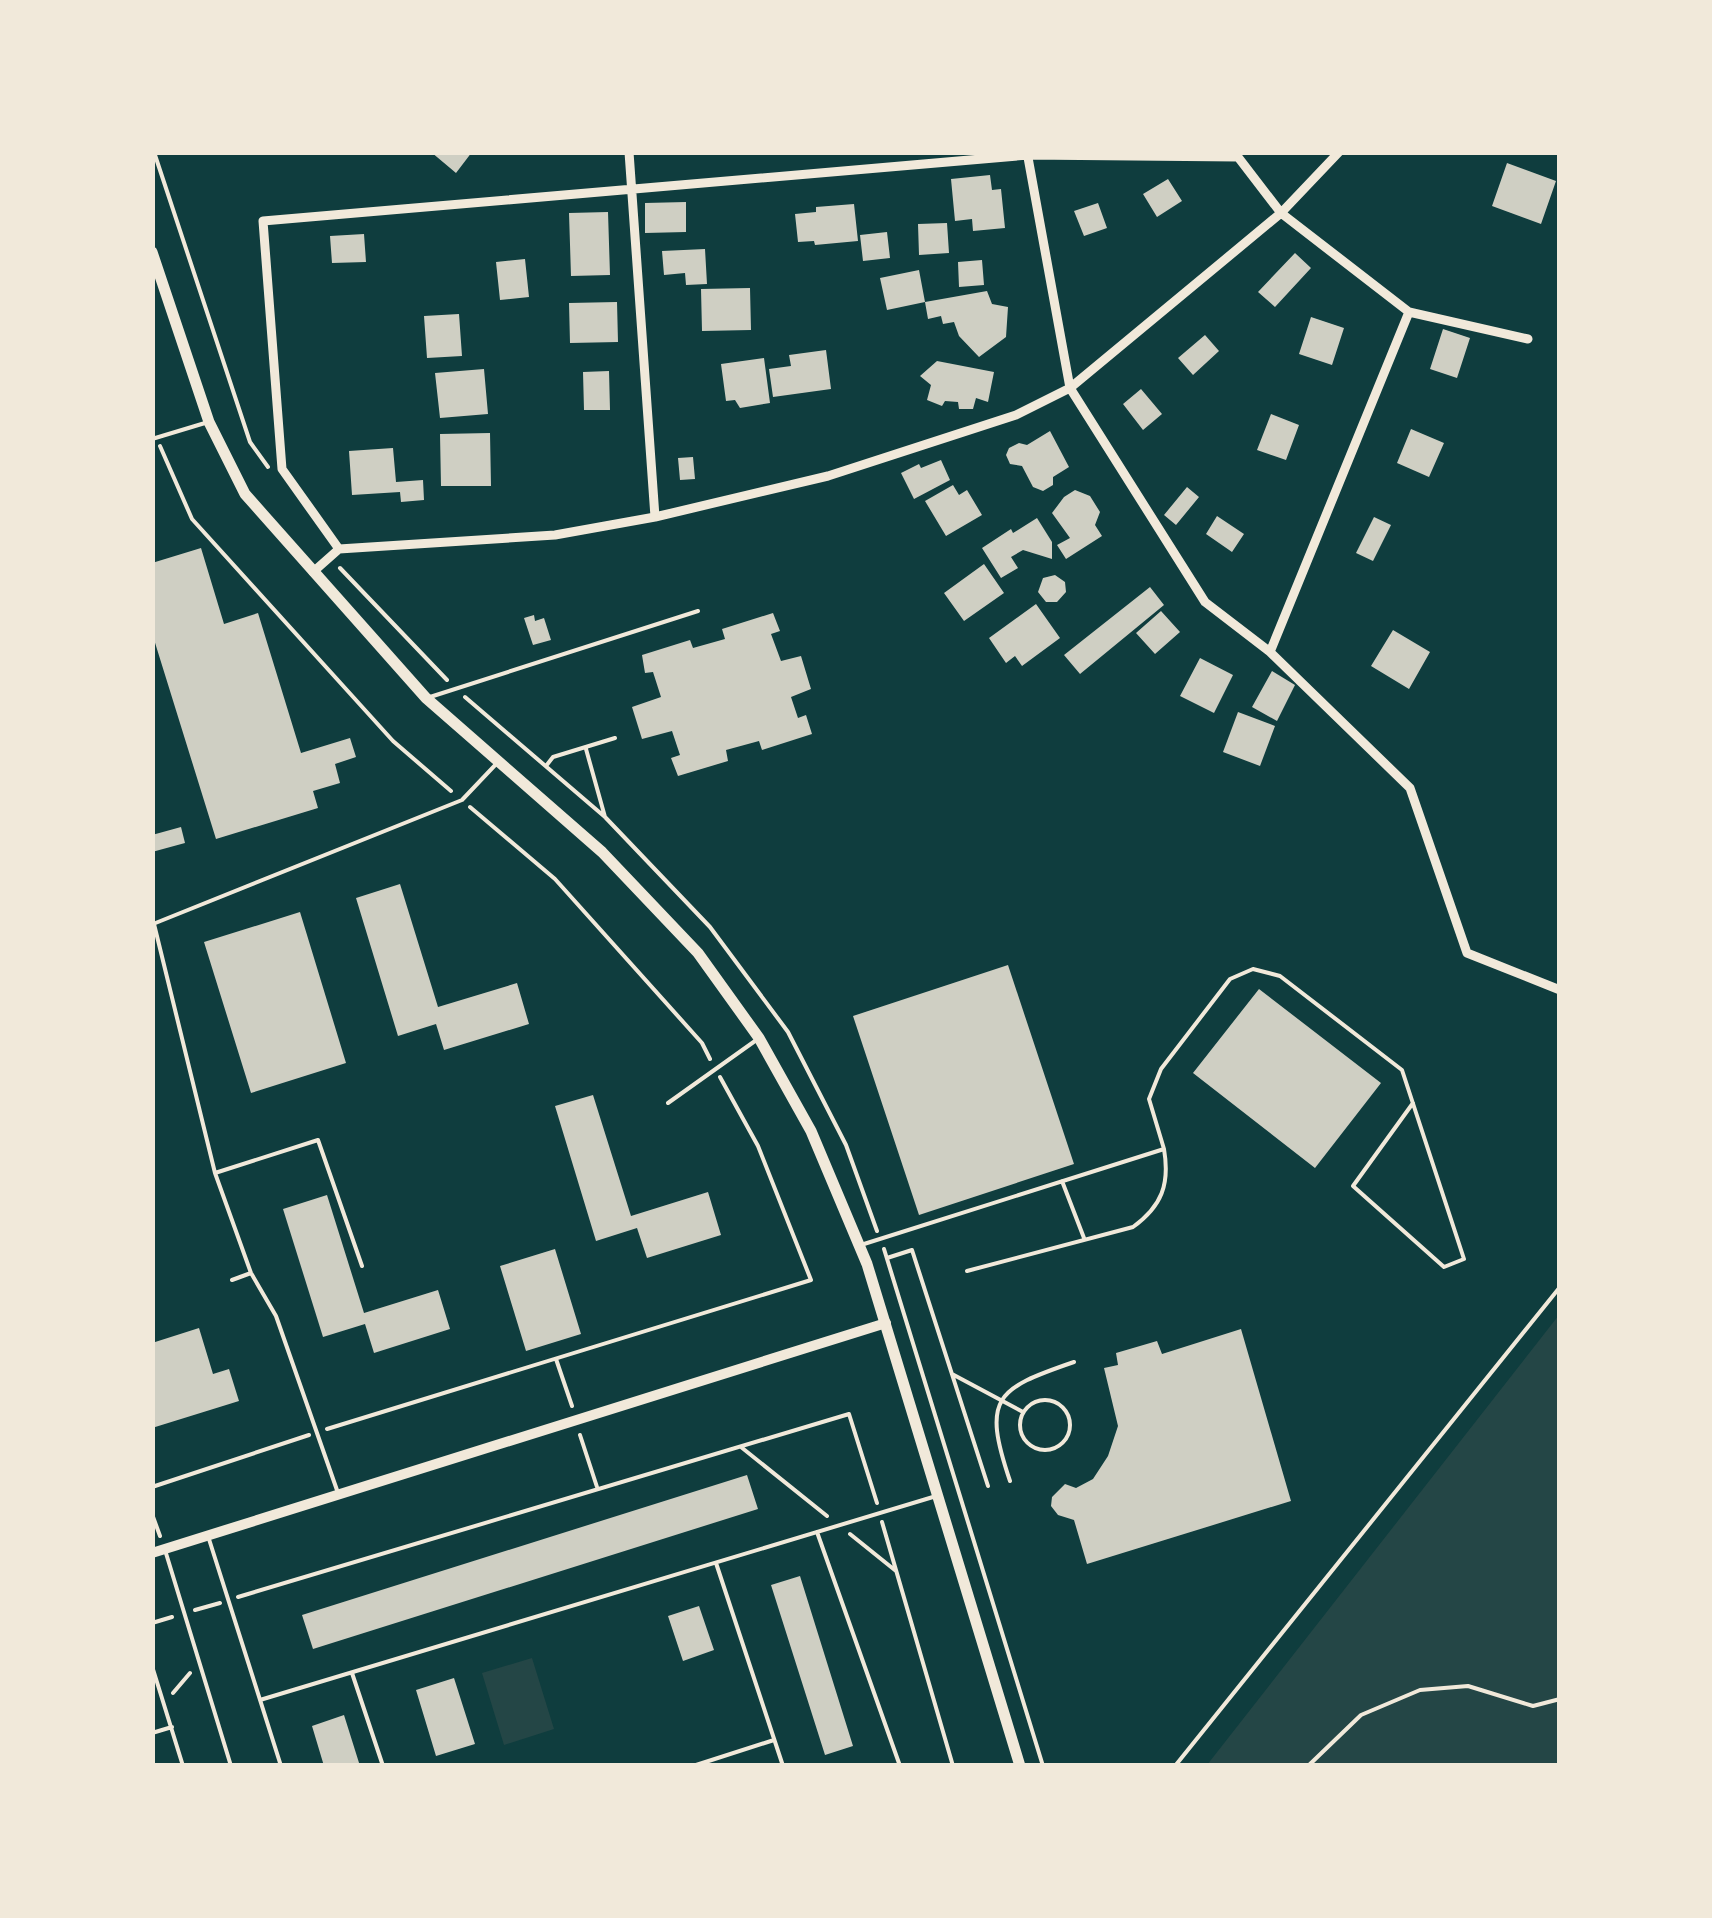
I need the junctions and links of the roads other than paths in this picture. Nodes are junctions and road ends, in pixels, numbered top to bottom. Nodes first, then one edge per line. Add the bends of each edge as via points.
1 (629, 152) edge
2 (1339, 152) edge
3 (1027, 154) edge
4 (632, 188) junction
5 (1281, 213) junction
6 (152, 252) edge
7 (1408, 312) junction
8 (1528, 340) dead end
9 (1070, 388) junction
10 (209, 422) junction
11 (154, 437) edge
12 (655, 517) junction
13 (339, 549) junction
14 (313, 572) junction
15 (698, 611) dead end
16 (1270, 652) junction
17 (426, 698) junction
18 (498, 762) junction
19 (153, 924) edge
20 (1560, 990) edge
21 (759, 1038) junction
22 (1412, 1102) junction
23 (668, 1103) dead end
24 (1164, 1149) junction
25 (216, 1172) junction
26 (1062, 1182) junction
27 (1084, 1238) junction
28 (860, 1246) junction
29 (362, 1266) dead end
30 (967, 1271) dead end
31 (252, 1273) junction
32 (232, 1280) dead end
33 (886, 1323) junction
34 (339, 1495) junction
35 (938, 1496) junction
36 (818, 1532) junction
37 (208, 1536) junction
38 (158, 1551) edge
39 (716, 1562) junction
40 (152, 1666) edge
41 (352, 1672) junction
42 (260, 1700) junction
43 (172, 1727) junction
44 (152, 1733) edge
45 (774, 1740) junction
46 (182, 1766) edge
47 (231, 1766) edge
48 (281, 1766) edge
49 (383, 1766) edge
50 (693, 1766) edge
51 (782, 1766) edge
52 (900, 1766) edge
53 (1020, 1766) edge

1 - 4 street
2 - 5 street
3 - 4 street
3 - 5 street via 1238,157
3 - 9 street
4 - 12 street
4 - 13 street via 263,221 282,469
5 - 7 street
5 - 9 street
6 - 10 main road
7 - 8 street
7 - 16 street
9 - 12 street via 1016,415 828,476
9 - 16 street via 1205,602
10 - 11 lane
10 - 14 main road via 246,494
12 - 13 street via 556,535
13 - 14 street
14 - 17 main road
15 - 17 lane
16 - 20 street via 1410,788 1467,953
17 - 18 main road
18 - 19 lane via 462,800
18 - 21 main road via 602,852 698,953
19 - 25 lane
21 - 23 lane
21 - 28 main road via 811,1131
22 - 22 lane via 1464,1259 1444,1267 1353,1186
22 - 24 lane via 1402,1070 1280,976 1253,969 1230,979 1161,1069 1149,1098
24 - 26 lane
24 - 27 lane via 1164,1194 1151,1213 1133,1226
25 - 29 lane via 318,1140
25 - 31 lane
26 - 27 lane
26 - 28 lane
27 - 30 lane
28 - 33 main road
31 - 32 lane
31 - 34 lane via 276,1316
33 - 34 street
33 - 35 main road
34 - 37 street
35 - 36 lane
35 - 53 main road
36 - 39 lane
36 - 52 lane
37 - 38 street
37 - 42 lane
38 - 47 lane
39 - 41 lane
39 - 45 lane
40 - 43 lane
41 - 42 lane
41 - 49 lane
42 - 48 lane
43 - 44 lane
43 - 46 lane
45 - 50 lane
45 - 51 lane

